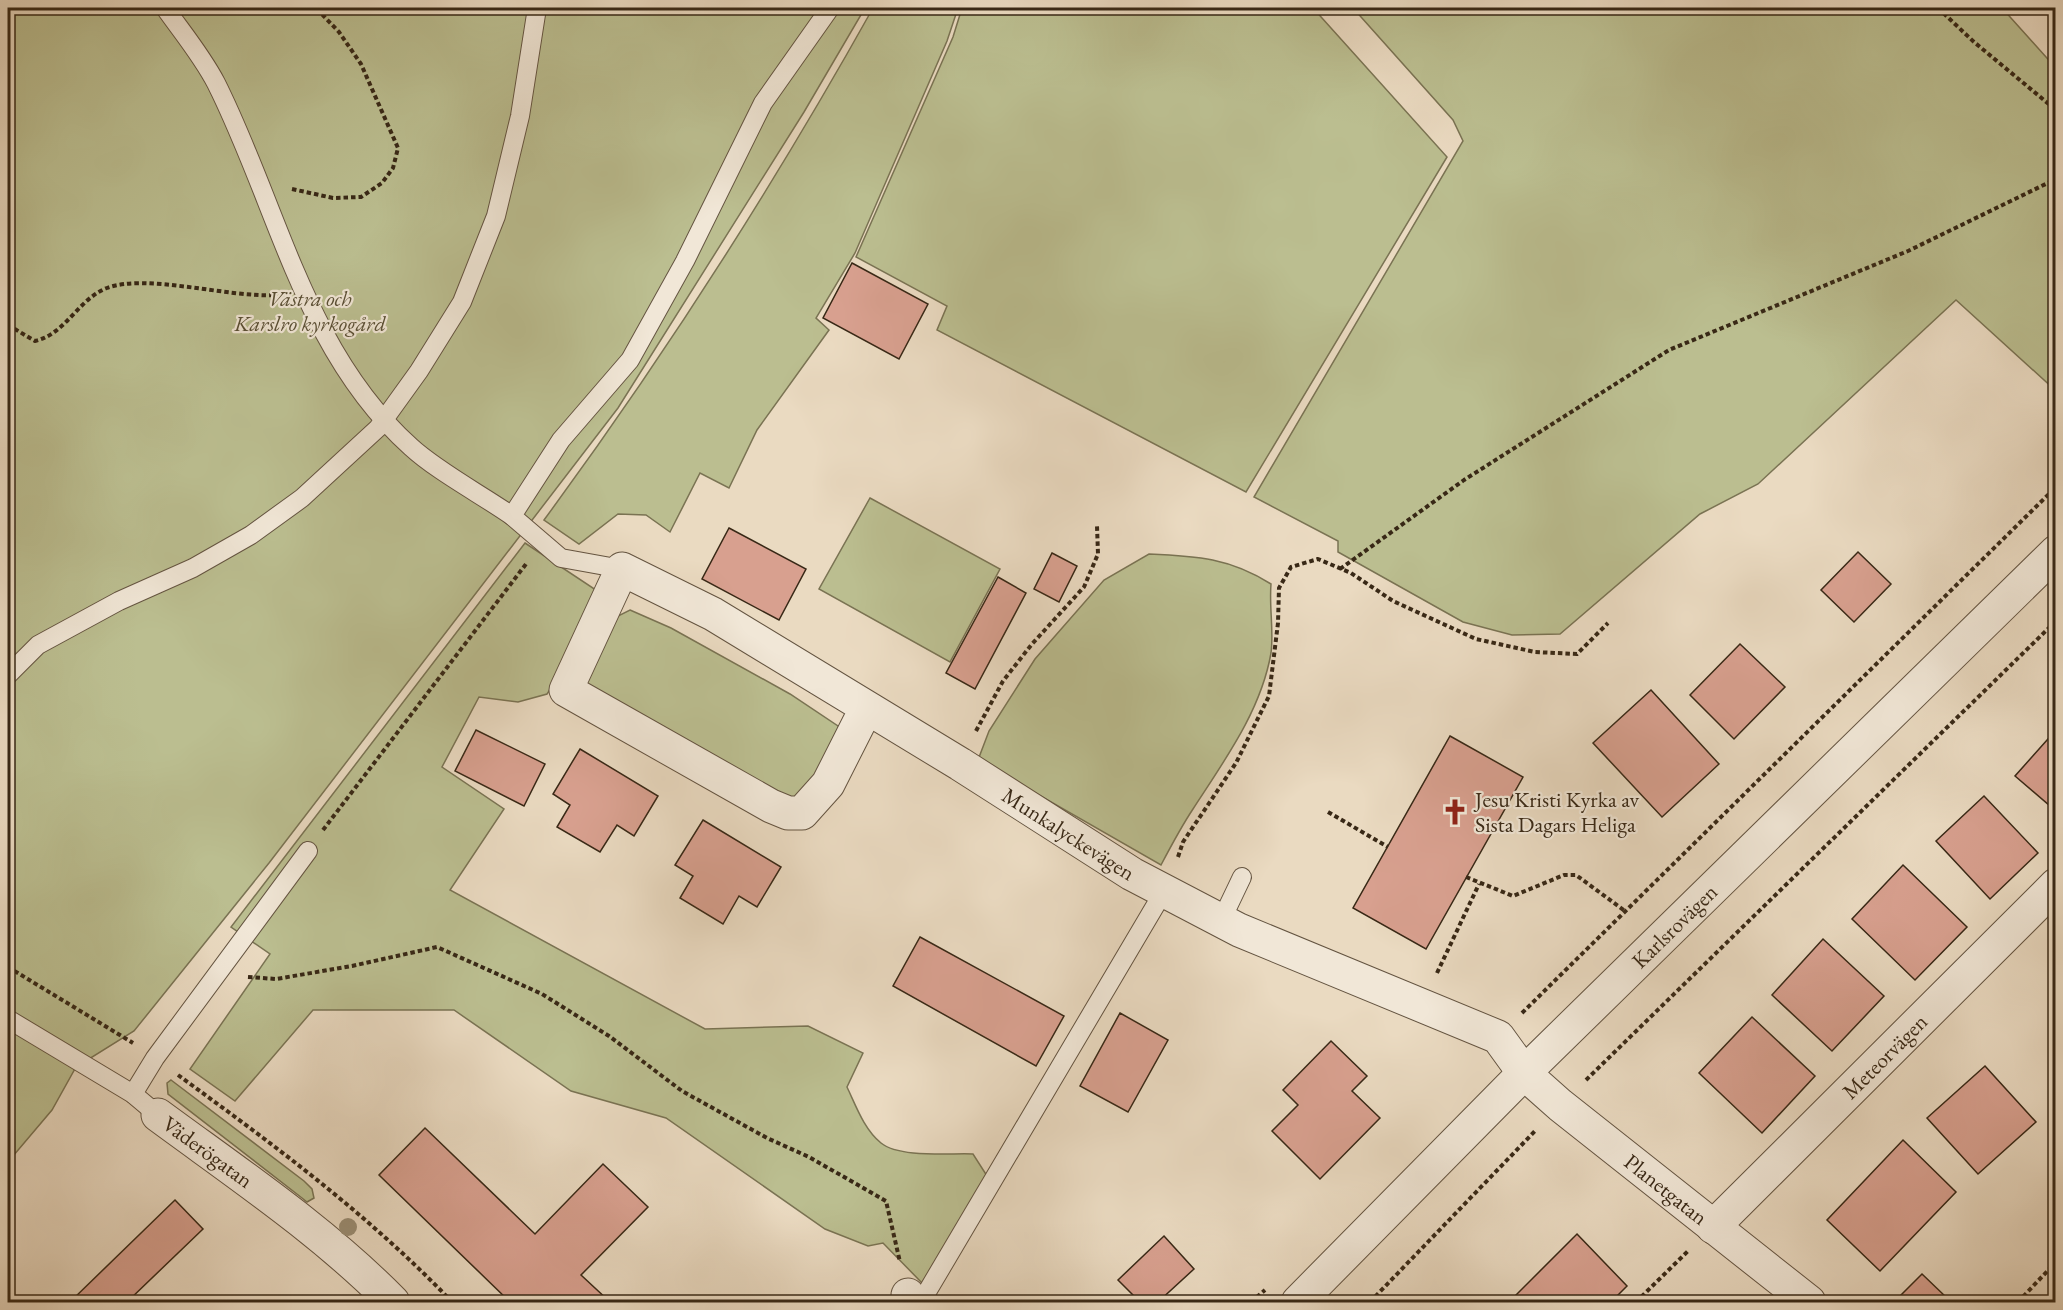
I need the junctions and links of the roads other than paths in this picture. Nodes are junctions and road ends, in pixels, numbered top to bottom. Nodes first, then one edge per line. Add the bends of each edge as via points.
1 (165, 8) edge
2 (537, 8) edge
3 (830, 8) edge
4 (384, 419) junction
5 (512, 516) junction
6 (2055, 552) edge
7 (622, 569) junction
8 (10, 667) edge
9 (866, 709) junction
10 (308, 851) road end
11 (1242, 877) dead end
12 (2055, 885) edge
13 (1164, 891) junction
14 (1221, 921) junction
15 (8, 1019) edge
16 (1524, 1073) junction
17 (133, 1095) junction
18 (158, 1115) joint
19 (1713, 1227) junction
20 (914, 1300) edge
21 (393, 1302) edge
22 (1298, 1302) edge
23 (1809, 1302) edge

1 - 4 lane via 215,82 301,290 340,362
2 - 4 lane via 520,116 496,216 462,302 420,372
3 - 5 lane via 763,103 630,360 561,440
4 - 5 lane via 412,448
4 - 8 lane via 302,498 251,535 193,568 119,600 38,645
5 - 7 lane via 561,558
6 - 16 street, Karlsrovägen
7 - 9 street, Munkalyckevägen via 713,614
7 - 9 street via 566,690 714,775 771,806 788,813 802,813 828,784
9 - 13 street, Munkalyckevägen
10 - 17 lane via 155,1058
11 - 14 lane
12 - 19 street, Meteorvägen
13 - 14 street, Munkalyckevägen
13 - 20 lane
14 - 16 street, Munkalyckevägen via 1498,1037
15 - 17 lane, Väderögatan
16 - 19 street, Planetgatan
16 - 22 street, Karlsrovägen
17 - 18 lane, Väderögatan
18 - 21 street, Väderögatan via 275,1202
19 - 23 street, Planetgatan

